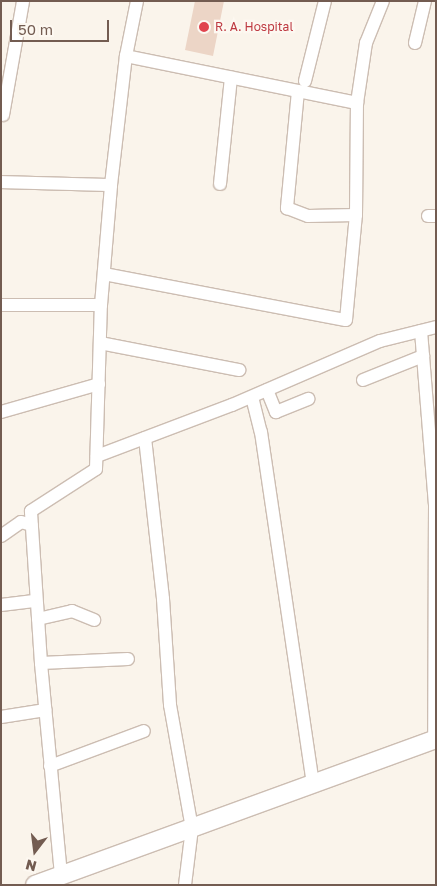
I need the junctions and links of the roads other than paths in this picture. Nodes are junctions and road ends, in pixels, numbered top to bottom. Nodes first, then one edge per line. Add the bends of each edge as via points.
1 (23, 1) edge
2 (137, 1) edge
3 (325, 1) edge
4 (382, 1) edge
5 (425, 1) edge
6 (415, 43) dead end
7 (126, 56) junction
8 (231, 78) junction
9 (301, 86) junction
10 (357, 103) junction
11 (2, 115) dead end
12 (1, 182) edge
13 (220, 184) dead end
14 (111, 185) junction
15 (356, 215) junction
16 (104, 274) junction
17 (1, 305) edge
18 (101, 305) junction
19 (436, 327) edge
20 (420, 331) junction
21 (100, 343) junction
22 (422, 356) junction
23 (239, 370) dead end
24 (363, 380) dead end
25 (99, 384) junction
26 (267, 390) junction
27 (252, 397) junction
28 (308, 399) dead end
29 (1, 412) edge
30 (145, 438) junction
31 (97, 456) junction
32 (32, 525) junction
33 (1, 536) edge
34 (36, 601) junction
35 (1, 605) edge
36 (38, 619) junction
37 (94, 620) dead end
38 (128, 659) dead end
39 (41, 663) junction
40 (45, 710) junction
41 (1, 717) edge
42 (144, 731) dead end
43 (435, 740) edge
44 (50, 766) junction
45 (314, 784) junction
46 (192, 828) junction
47 (61, 875) junction
48 (36, 885) edge
49 (185, 885) edge

1 - 11 street
2 - 7 street
3 - 9 street
4 - 10 street via 366,43
5 - 6 street
7 - 8 street
7 - 14 street
8 - 9 street
8 - 13 street
9 - 10 street
9 - 15 street via 287,208 308,216
10 - 15 street
12 - 14 street
14 - 16 street
15 - 16 street via 346,320
16 - 18 street
17 - 18 street
18 - 21 street
19 - 20 street
20 - 22 street
20 - 26 street via 380,341
21 - 23 street
21 - 25 street
22 - 24 street
22 - 43 street via 435,506
25 - 29 street
25 - 31 street
26 - 27 street
26 - 28 street via 276,412
27 - 30 street
27 - 45 street via 261,432
30 - 31 street
30 - 46 street via 163,599 170,705
31 - 32 street via 96,469 31,511
32 - 33 street via 21,522
32 - 34 street
34 - 35 street
34 - 36 street
36 - 37 street via 72,611
36 - 39 street
38 - 39 street
39 - 40 street
40 - 41 street
40 - 44 street
42 - 44 street
43 - 45 street
44 - 47 street
45 - 46 street
46 - 47 street
46 - 49 street
47 - 48 street

